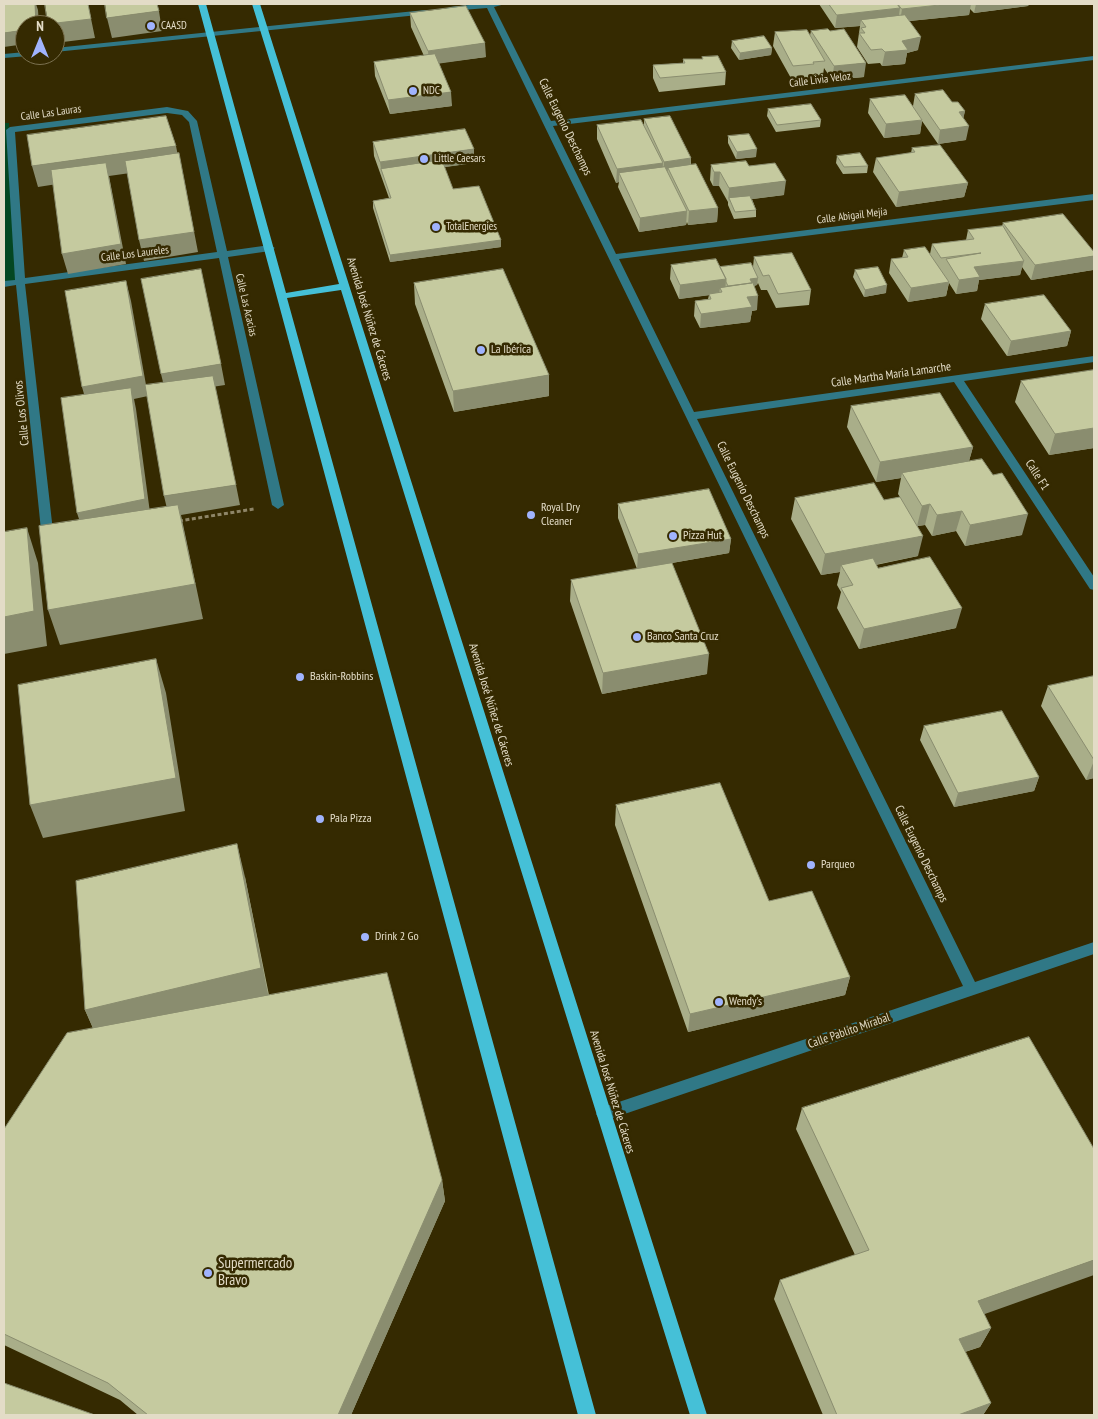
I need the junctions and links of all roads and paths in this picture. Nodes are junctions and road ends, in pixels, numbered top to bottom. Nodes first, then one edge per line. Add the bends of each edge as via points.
1 (202, 4) edge
2 (256, 4) edge
3 (493, 4) edge
4 (440, 10) edge
5 (431, 11) edge
6 (264, 28) junction
7 (210, 34) junction
8 (65, 49) edge
9 (1094, 58) edge
10 (185, 113) joint
11 (548, 124) junction
12 (1094, 197) edge
13 (270, 248) junction
14 (222, 255) junction
15 (613, 257) junction
16 (20, 280) junction
17 (4, 284) edge
18 (345, 286) junction
19 (282, 296) junction
20 (1094, 359) edge
21 (957, 378) junction
22 (691, 416) junction
23 (278, 505) joint
24 (173, 522) edge
25 (48, 543) edge
26 (1094, 586) edge
27 (1094, 948) edge
28 (972, 990) junction
29 (604, 1114) junction
30 (588, 1415) edge
31 (699, 1415) edge

1 - 7 main road
2 - 6 main road, Avenida José Núñez de Cáceres
3 - 4 street
3 - 11 street, Calle Eugenio Deschamps
5 - 6 street
6 - 7 street
6 - 18 main road, Avenida José Núñez de Cáceres
7 - 8 street
7 - 13 main road
9 - 11 street, Calle Livia Veloz
10 - 14 street, Calle Las Acacias via 192,121
10 - 16 street, Calle Las Lauras via 166,110 10,130
11 - 15 street, Calle Eugenio Deschamps
12 - 15 street, Calle Abigail Mejía
13 - 14 street, Calle Los Laureles
13 - 19 main road
14 - 16 street, Calle Los Laureles
14 - 23 street, Calle Las Acacias
15 - 22 street, Calle Eugenio Deschamps
16 - 17 street, Calle Los Laureles
16 - 25 street, Calle Los Olivos
18 - 19 main road
18 - 29 main road, Avenida José Núñez de Cáceres
19 - 30 main road
20 - 21 street, Calle Martha María Lamarche
21 - 22 street, Calle Martha María Lamarche
21 - 26 street, Calle F1
22 - 28 street, Calle Eugenio Deschamps
23 - 24 path
27 - 28 street, Calle Pablito Mirabal
28 - 29 street, Calle Pablito Mirabal
29 - 31 main road, Avenida José Núñez de Cáceres

